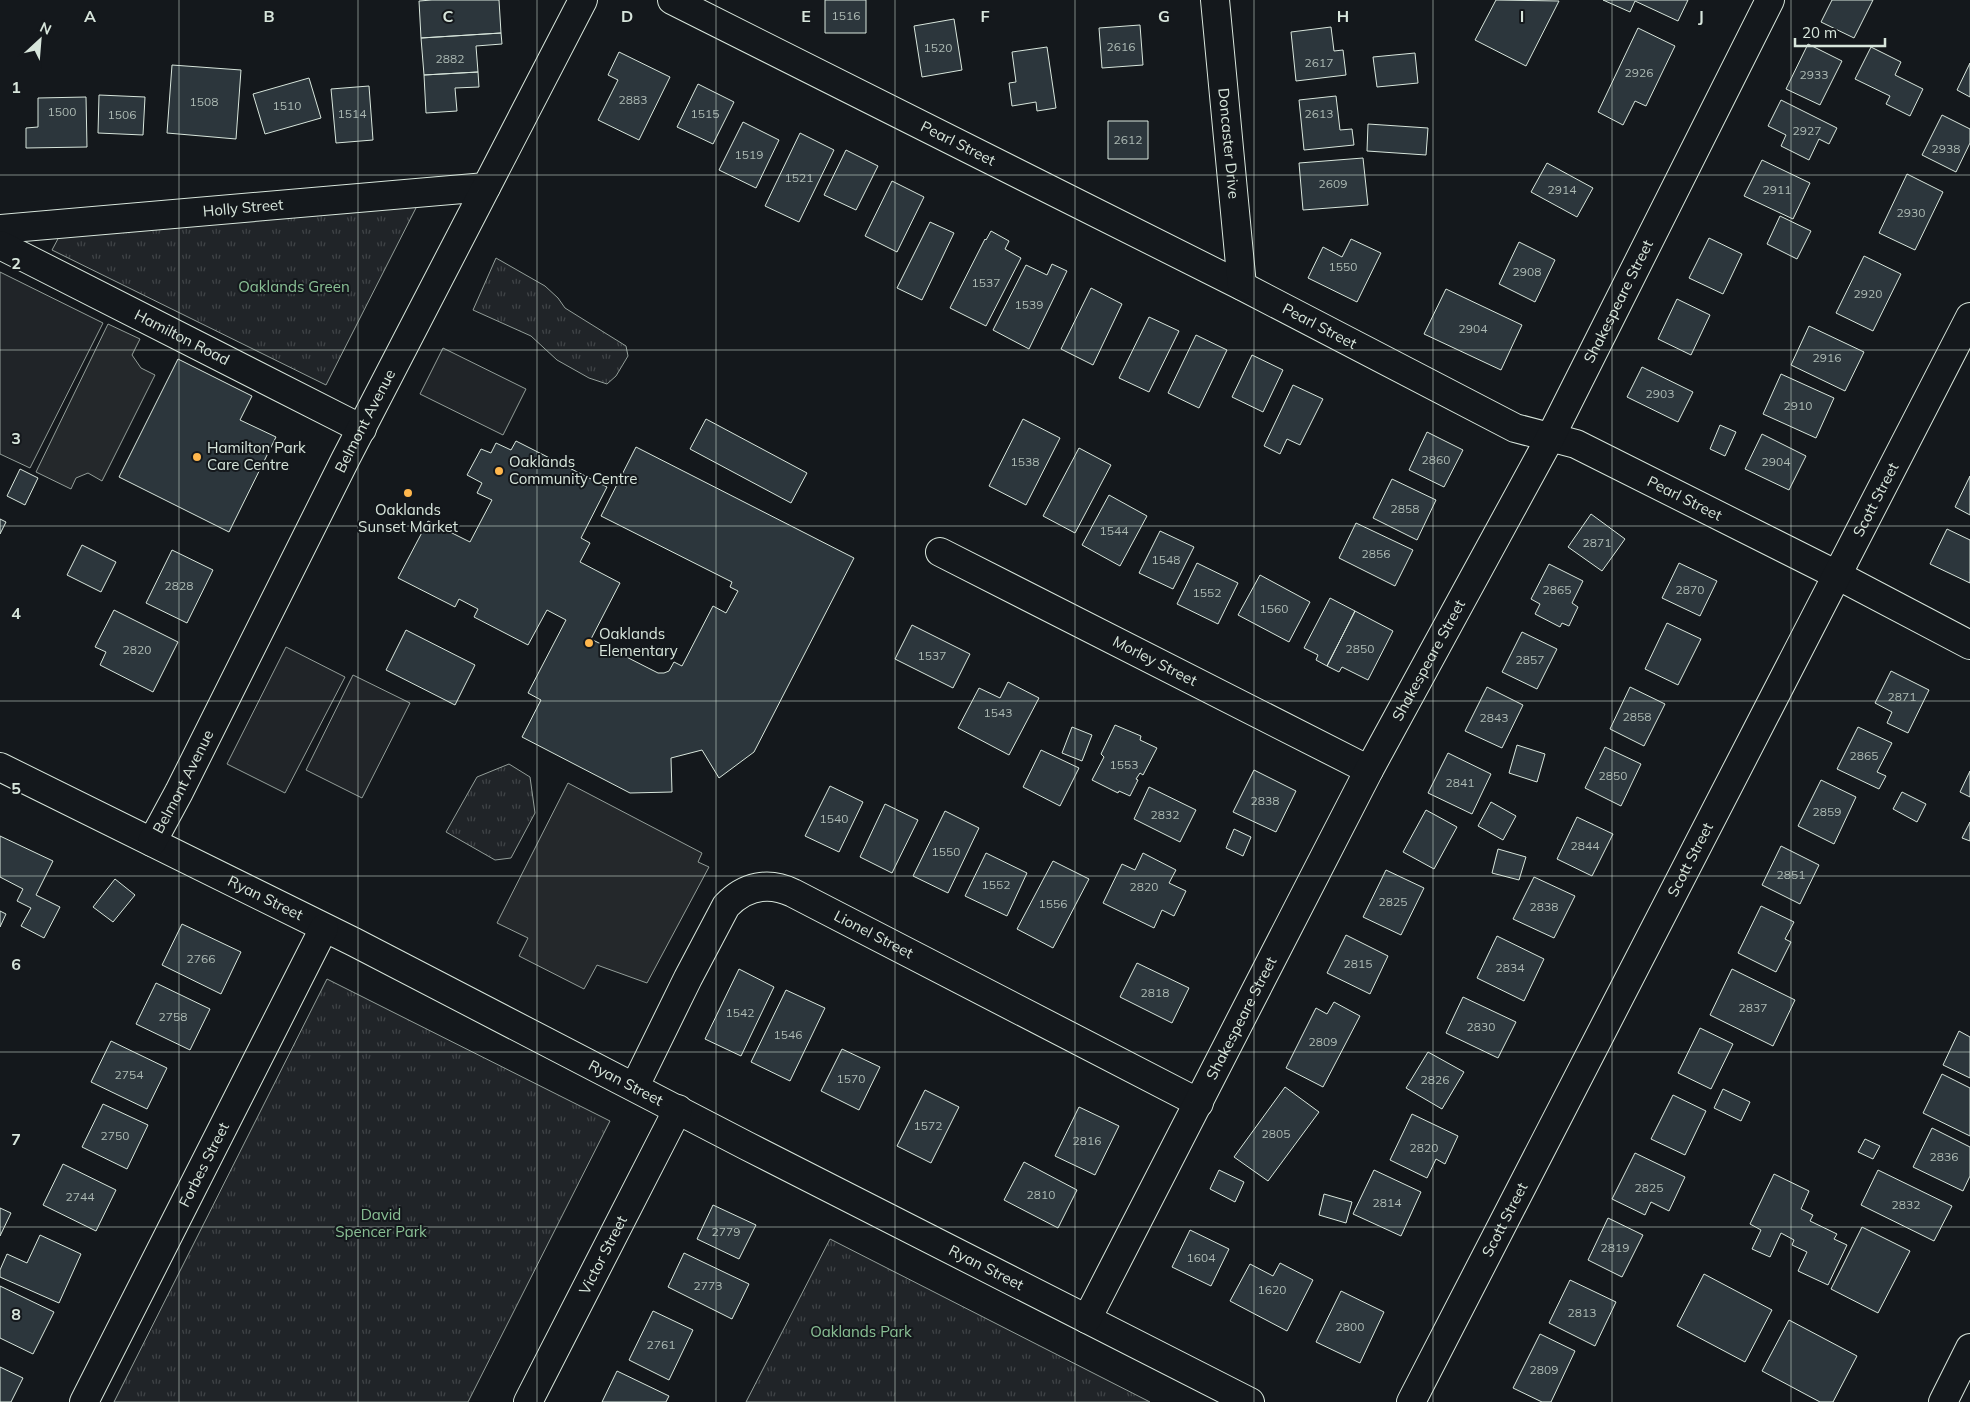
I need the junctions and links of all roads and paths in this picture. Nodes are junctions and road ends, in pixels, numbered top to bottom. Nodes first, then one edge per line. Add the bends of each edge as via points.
1 (583, 0) edge
2 (672, 0) edge
3 (1215, 0) edge
4 (1770, 0) edge
5 (486, 187) junction
6 (0, 229) edge
7 (0, 245) edge
8 (1242, 286) junction
9 (1970, 317) edge
10 (362, 429) junction
11 (1550, 438) junction
12 (940, 552) dead end
13 (1837, 575) junction
14 (1970, 644) edge
15 (0, 767) edge
16 (1369, 770) junction
17 (152, 842) junction
18 (324, 928) junction
19 (635, 1086) junction
20 (1199, 1103) junction
21 (678, 1109) junction
22 (1087, 1319) junction
23 (1970, 1348) edge
24 (84, 1402) edge
25 (528, 1402) edge
26 (1250, 1402) edge
27 (1411, 1402) edge
28 (1943, 1402) edge

1 - 5 street, Belmont Avenue
2 - 8 street, Pearl Street
3 - 8 street, Doncaster Drive
4 - 11 street, Shakespeare Street
5 - 6 street, Holly Street
5 - 10 street, Belmont Avenue
7 - 10 street, Hamilton Road
8 - 11 street, Pearl Street via 1515,428
9 - 13 street, Scott Street
10 - 17 street, Belmont Avenue
11 - 13 street, Pearl Street via 1576,444
11 - 16 street, Shakespeare Street
12 - 16 street, Morley Street
13 - 14 street, Pearl Street
13 - 27 street, Scott Street
15 - 17 street, Ryan Street
16 - 20 street, Shakespeare Street
17 - 18 street, Ryan Street
18 - 19 street, Ryan Street
18 - 24 street, Forbes Street
19 - 20 street, Lionel Street via 726,906 746,890 775,886
19 - 21 street, Ryan Street
20 - 22 street, Shakespeare Street
21 - 22 street, Ryan Street
21 - 25 street, Victor Street
22 - 26 street, Ryan Street
23 - 28 street

